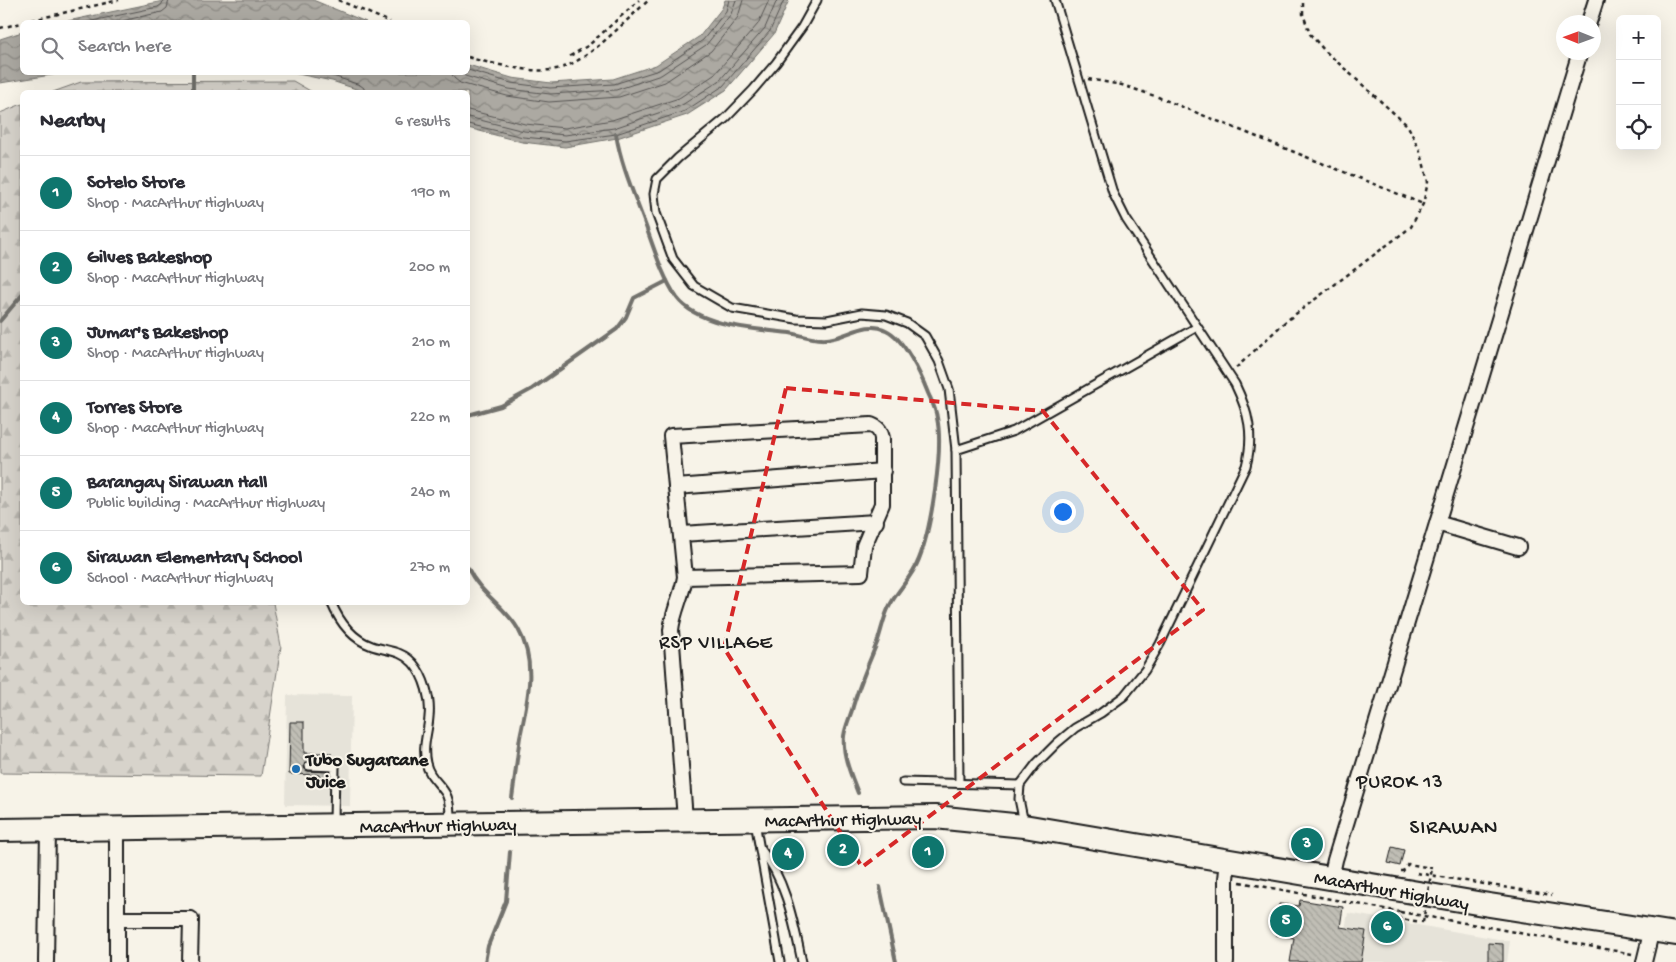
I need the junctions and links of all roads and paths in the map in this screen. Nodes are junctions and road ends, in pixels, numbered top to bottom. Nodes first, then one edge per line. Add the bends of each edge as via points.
1 (120, 0) edge
2 (338, 0) edge
3 (638, 0) edge
4 (649, 0) edge
5 (818, 0) edge
6 (1055, 0) edge
7 (1303, 0) edge
8 (1596, 0) edge
9 (1591, 15) edge
10 (36, 20) edge
11 (385, 20) edge
12 (20, 24) edge
13 (0, 28) edge
14 (570, 56) dead end
15 (470, 57) edge
16 (1578, 60) edge
17 (1079, 78) junction
18 (1423, 204) junction
19 (1197, 327) junction
20 (1229, 375) junction
21 (956, 450) junction
22 (883, 471) junction
23 (676, 487) junction
24 (876, 522) junction
25 (1437, 523) junction
26 (681, 534) junction
27 (1518, 547) dead end
28 (685, 577) junction
29 (333, 605) edge
30 (309, 766) dead end
31 (903, 782) dead end
32 (959, 783) junction
33 (1020, 785) junction
34 (755, 819) junction
35 (685, 820) junction
36 (450, 824) junction
37 (334, 825) junction
38 (1024, 826) junction
39 (117, 828) junction
40 (48, 829) junction
41 (0, 830) edge
42 (760, 848) junction
43 (1227, 870) junction
44 (1394, 870) dead end
45 (1413, 873) dead end
46 (1331, 878) junction
47 (1559, 896) dead end
48 (1400, 912) junction
49 (117, 919) junction
50 (1652, 929) junction
51 (1676, 934) edge
52 (1644, 959) edge
53 (46, 962) edge
54 (117, 962) edge
55 (190, 962) edge
56 (780, 962) edge
57 (802, 962) edge
58 (1226, 962) edge

1 - 10 path
2 - 11 path
3 - 14 path via 589,44
4 - 15 path via 588,54 568,66 535,71
5 - 21 lane via 776,63 753,90 657,179 654,194 656,214 673,259 694,286 732,308 796,319 827,320 862,313 886,315 907,323 925,336 949,389
6 - 17 lane
7 - 18 path via 1303,14 1310,34 1408,126 1421,153 1428,182
8 - 9 street
12 - 13 path
16 - 25 street
17 - 18 path via 1122,85 1158,96
17 - 19 lane via 1113,193 1126,219
18 - 20 path via 1411,227 1285,322
19 - 20 lane
19 - 21 lane via 1014,431
20 - 33 lane via 1247,413 1250,448 1246,466 1160,644 1124,696 1057,743
21 - 32 lane
22 - 23 street
22 - 23 street via 881,431 871,425 671,436
22 - 24 street via 882,504
23 - 26 street
24 - 26 street
24 - 28 street via 864,546 861,573
25 - 27 street
25 - 46 street
26 - 28 street
28 - 35 street via 671,630
29 - 36 lane via 345,627 356,638 403,654 414,664 423,680 430,707 424,745 426,761 432,779 448,798
30 - 37 lane via 335,767
31 - 32 lane
32 - 33 lane
33 - 38 lane
34 - 35 highway, MacArthur Highway
34 - 38 highway, MacArthur Highway via 935,817
34 - 42 lane
35 - 36 highway, MacArthur Highway
36 - 37 highway, MacArthur Highway
37 - 39 highway, MacArthur Highway
38 - 43 highway, MacArthur Highway
39 - 40 highway, MacArthur Highway
39 - 49 street
40 - 41 highway, MacArthur Highway
40 - 53 street
42 - 56 lane
42 - 57 lane via 783,891
43 - 46 highway, MacArthur Highway
43 - 48 path
43 - 58 street
44 - 48 path, bridge via 1403,871 1408,864 1432,868 1423,922 1399,919
45 - 47 path
46 - 50 highway, MacArthur Highway
48 - 52 path via 1477,924
49 - 54 street
49 - 55 street via 191,920
50 - 51 highway, MacArthur Highway
50 - 52 street

